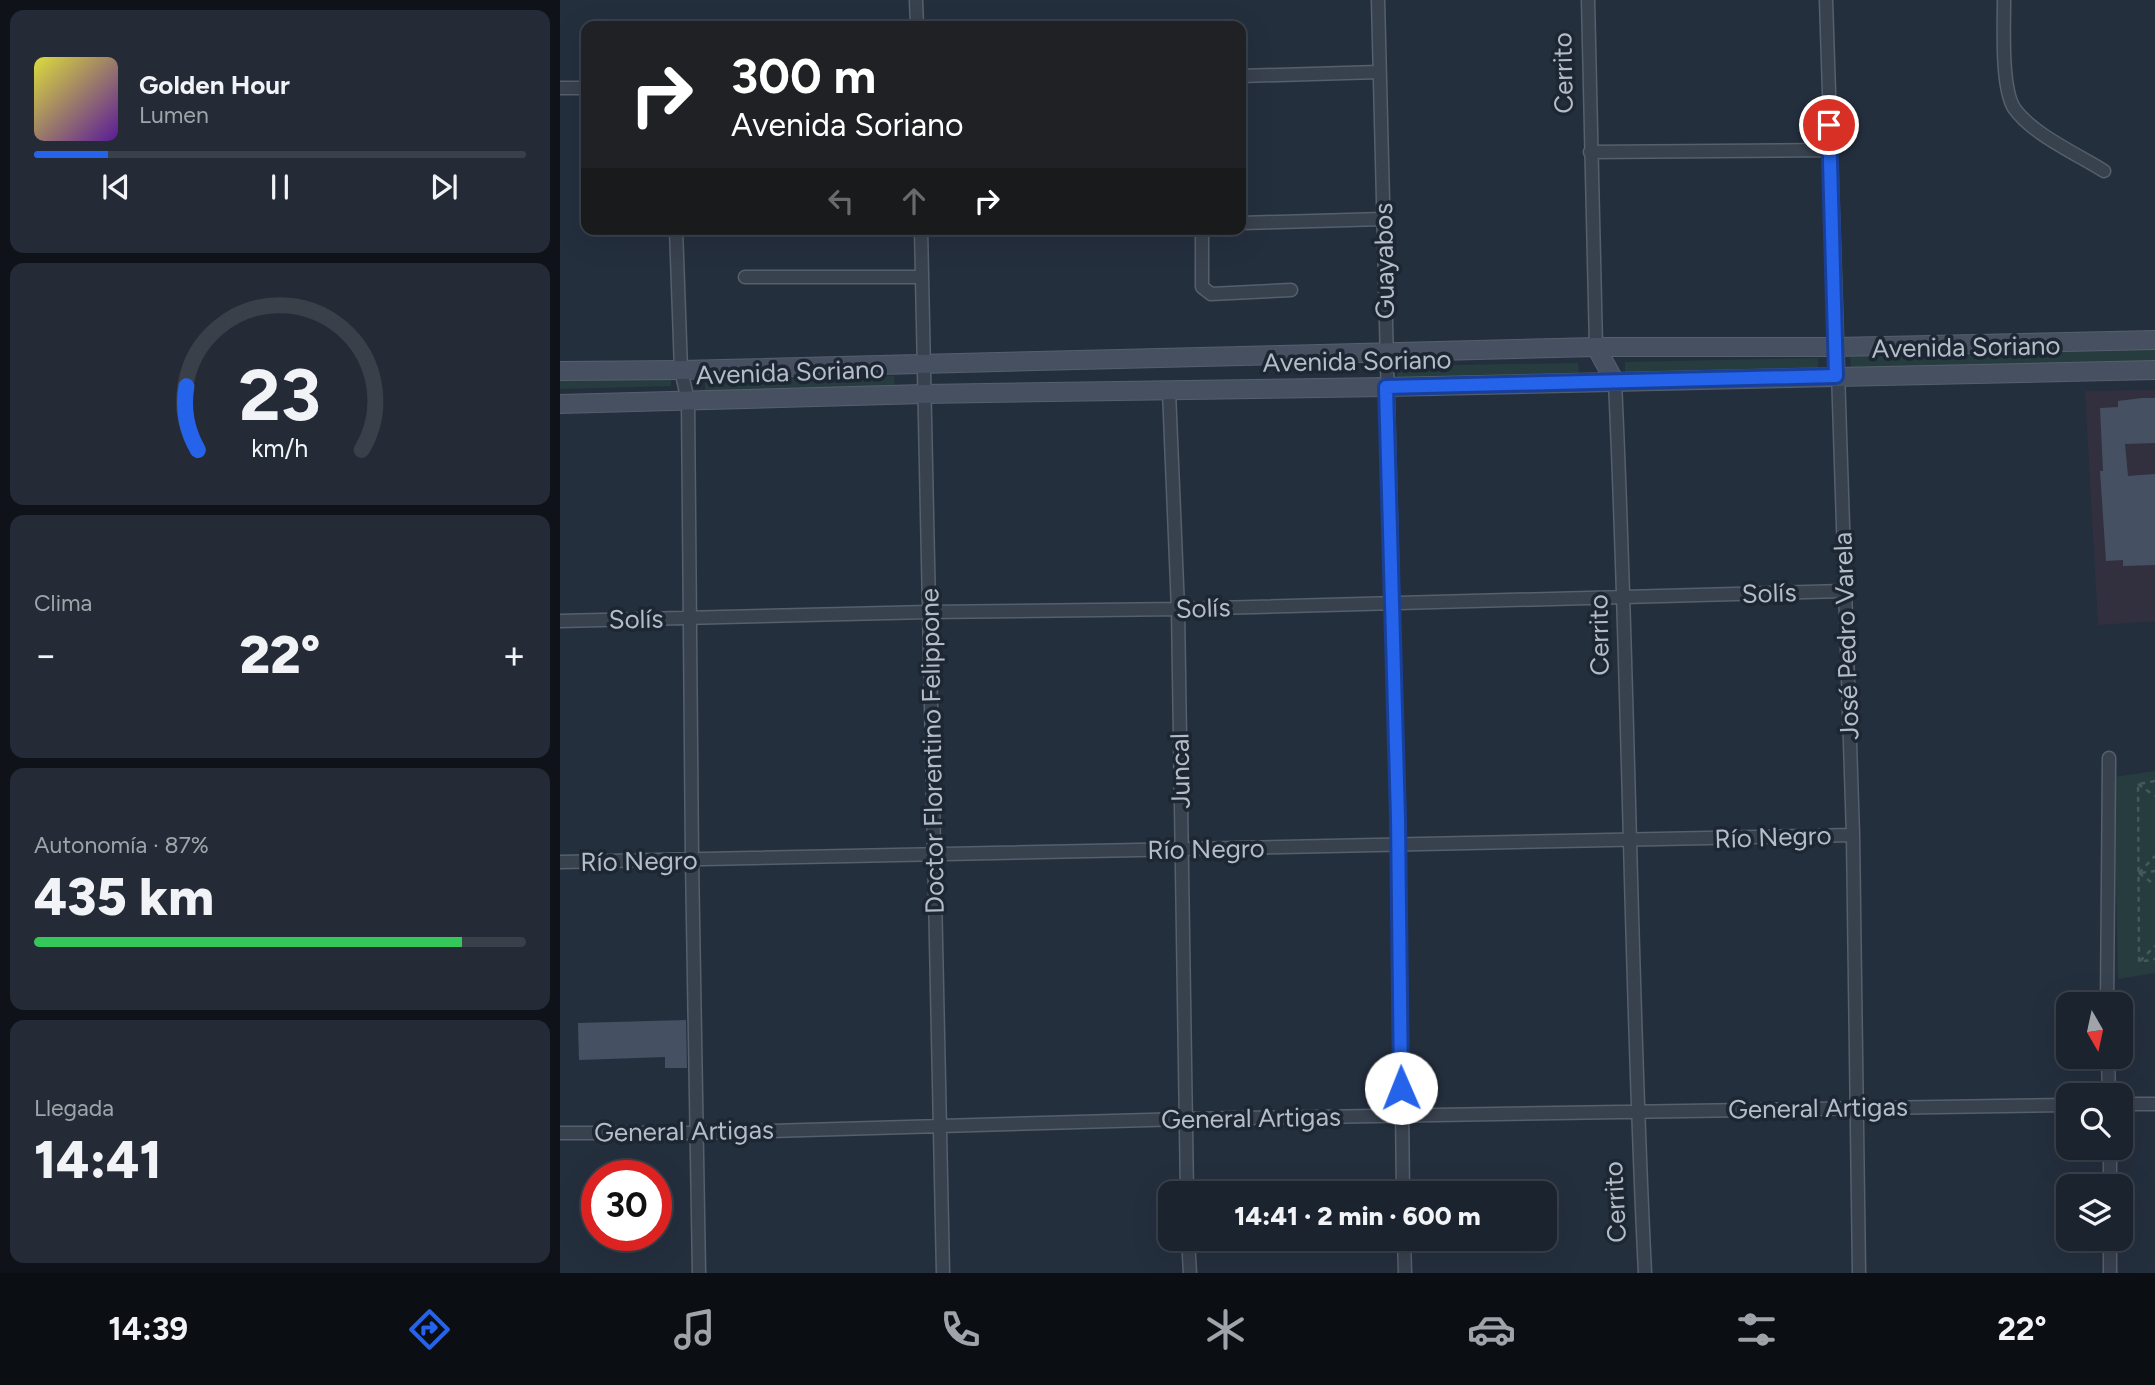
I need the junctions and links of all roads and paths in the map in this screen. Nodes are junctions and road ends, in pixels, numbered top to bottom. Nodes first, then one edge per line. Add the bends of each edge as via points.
1 (916, 0) edge
2 (1378, 0) edge
3 (1588, 0) edge
4 (1826, 0) edge
5 (2004, 0) edge
6 (917, 21) edge
7 (1379, 72) junction
8 (1246, 76) edge
9 (560, 88) edge
10 (581, 88) edge
11 (1830, 150) junction
12 (1590, 152) junction
13 (2104, 171) dead end
14 (1383, 219) junction
15 (1246, 223) edge
16 (676, 235) edge
17 (921, 235) edge
18 (1202, 235) edge
19 (745, 277) dead end
20 (922, 277) junction
21 (1291, 290) dead end
22 (2155, 340) edge
23 (1836, 347) junction
24 (1596, 348) junction
25 (1385, 353) junction
26 (924, 363) junction
27 (681, 370) junction
28 (2155, 370) edge
29 (560, 371) edge
30 (1836, 376) junction
31 (1615, 382) junction
32 (1386, 387) junction
33 (1169, 391) junction
34 (924, 394) junction
35 (688, 401) junction
36 (560, 404) edge
37 (1845, 591) junction
38 (1625, 597) junction
39 (1393, 602) junction
40 (1178, 609) junction
41 (929, 612) junction
42 (691, 619) junction
43 (560, 621) edge
44 (2109, 758) dead end
45 (2155, 781) edge
46 (2138, 784) junction
47 (2155, 796) edge
48 (1853, 835) junction
49 (1629, 841) junction
50 (1399, 845) junction
51 (1181, 849) junction
52 (934, 855) junction
53 (2155, 856) edge
54 (692, 860) junction
55 (560, 862) edge
56 (2155, 870) edge
57 (2139, 873) junction
58 (2155, 885) edge
59 (2155, 946) edge
60 (2155, 959) edge
61 (2139, 962) junction
62 (2106, 992) edge
63 (2133, 1104) edge
64 (2155, 1104) edge
65 (2056, 1105) edge
66 (1857, 1107) junction
67 (1637, 1112) junction
68 (1401, 1116) junction
69 (1184, 1119) junction
70 (940, 1125) junction
71 (560, 1133) edge
72 (696, 1133) junction
73 (1186, 1181) edge
74 (1403, 1181) edge
75 (1189, 1251) edge
76 (1404, 1251) edge
77 (2110, 1251) edge
78 (699, 1273) edge
79 (943, 1273) edge
80 (1190, 1273) edge
81 (1405, 1273) edge
82 (1645, 1273) edge
83 (1859, 1273) edge
84 (2110, 1273) edge

1 - 6 street
2 - 7 street, Guayabos
3 - 12 street, Cerrito
4 - 11 street, José Pedro Varela
5 - 13 street via 2006,80 2014,107 2035,129
7 - 8 street
7 - 14 street, Guayabos
9 - 10 street
11 - 12 street
11 - 23 street, José Pedro Varela
12 - 24 street, Cerrito
14 - 15 street
14 - 25 street, Guayabos
16 - 27 street
17 - 20 street, Doctor Florentino Felippone
18 - 21 street via 1202,287 1211,294
19 - 20 street
20 - 26 street, Doctor Florentino Felippone
22 - 23 street, Avenida Soriano
23 - 24 street, Avenida Soriano
23 - 30 street, José Pedro Varela
24 - 25 street, Avenida Soriano
24 - 31 street, Cerrito
25 - 26 street, Avenida Soriano
25 - 32 street, Guayabos
26 - 27 street, Avenida Soriano
26 - 34 street, Doctor Florentino Felippone
27 - 29 street, Avenida Soriano
27 - 35 street
28 - 30 street, Avenida Soriano
30 - 31 street, Avenida Soriano
30 - 37 street, José Pedro Varela
31 - 32 street, Avenida Soriano
31 - 38 street, Cerrito
32 - 33 street, Avenida Soriano
32 - 39 street, Guayabos
33 - 34 street, Avenida Soriano
33 - 40 street, Juncal
34 - 35 street, Avenida Soriano
34 - 41 street, Doctor Florentino Felippone
35 - 36 street, Avenida Soriano
35 - 42 street
37 - 38 street, Solís
37 - 48 street, José Pedro Varela
38 - 39 street, Solís
38 - 49 street, Cerrito
39 - 40 street, Solís
39 - 50 street, Guayabos
40 - 41 street, Solís
40 - 51 street, Juncal
41 - 42 street, Solís
41 - 52 street, Doctor Florentino Felippone
42 - 43 street, Solís
42 - 54 street
44 - 62 street
45 - 46 path
46 - 47 path
46 - 57 path
48 - 49 street, Río Negro
48 - 66 street, José Pedro Varela
49 - 50 street, Río Negro
49 - 67 street, Cerrito
50 - 51 street, Río Negro
50 - 68 street, Guayabos
51 - 52 street, Río Negro
51 - 69 street, Juncal
52 - 54 street, Río Negro
52 - 70 street, Doctor Florentino Felippone
53 - 57 path
54 - 55 street, Río Negro
54 - 72 street
56 - 57 path
57 - 58 path
57 - 61 path
59 - 61 path
60 - 61 path
63 - 64 street
65 - 66 street, General Artigas
66 - 67 street, General Artigas
66 - 83 street, José Pedro Varela
67 - 68 street, General Artigas
67 - 82 street, Cerrito
68 - 69 street, General Artigas
68 - 74 street, Guayabos
69 - 70 street, General Artigas
69 - 73 street, Juncal
70 - 72 street, General Artigas
70 - 79 street, Doctor Florentino Felippone
71 - 72 street, General Artigas
72 - 78 street
75 - 80 street
76 - 81 street
77 - 84 street

